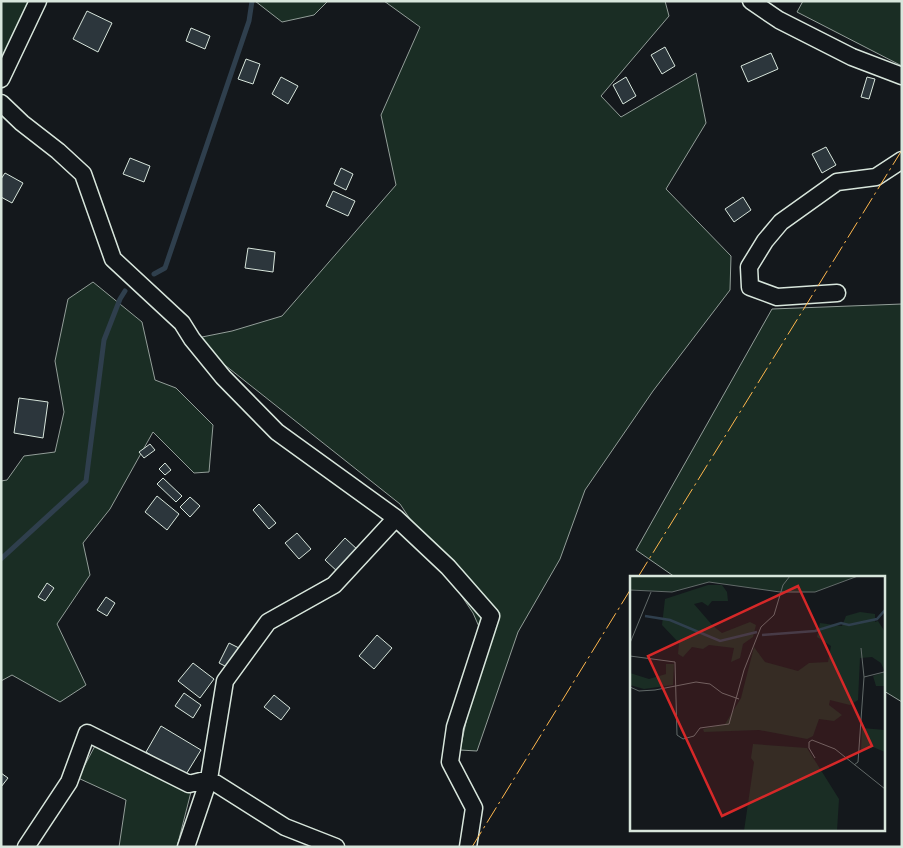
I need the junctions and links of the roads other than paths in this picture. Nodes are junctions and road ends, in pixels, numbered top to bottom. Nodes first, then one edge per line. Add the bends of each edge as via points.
1 (38, 1) edge
2 (750, 1) edge
3 (902, 76) edge
4 (1, 79) edge
5 (1, 103) edge
6 (902, 160) edge
7 (837, 293) dead end
8 (396, 518) junction
9 (209, 779) junction
10 (26, 847) edge
11 (186, 847) edge
12 (336, 847) edge
13 (468, 847) edge

1 - 4 street
2 - 3 street via 779,20 852,57
5 - 8 street via 83,174 113,259 182,323 230,384 277,432
6 - 7 street via 876,177 837,182 781,222 749,267 750,287 777,296
8 - 9 street via 334,585 268,622 225,681
8 - 13 street via 448,567 491,616 455,726 450,762 474,808
9 - 10 street via 189,784 87,732 69,782
9 - 11 street
9 - 12 street via 285,827

